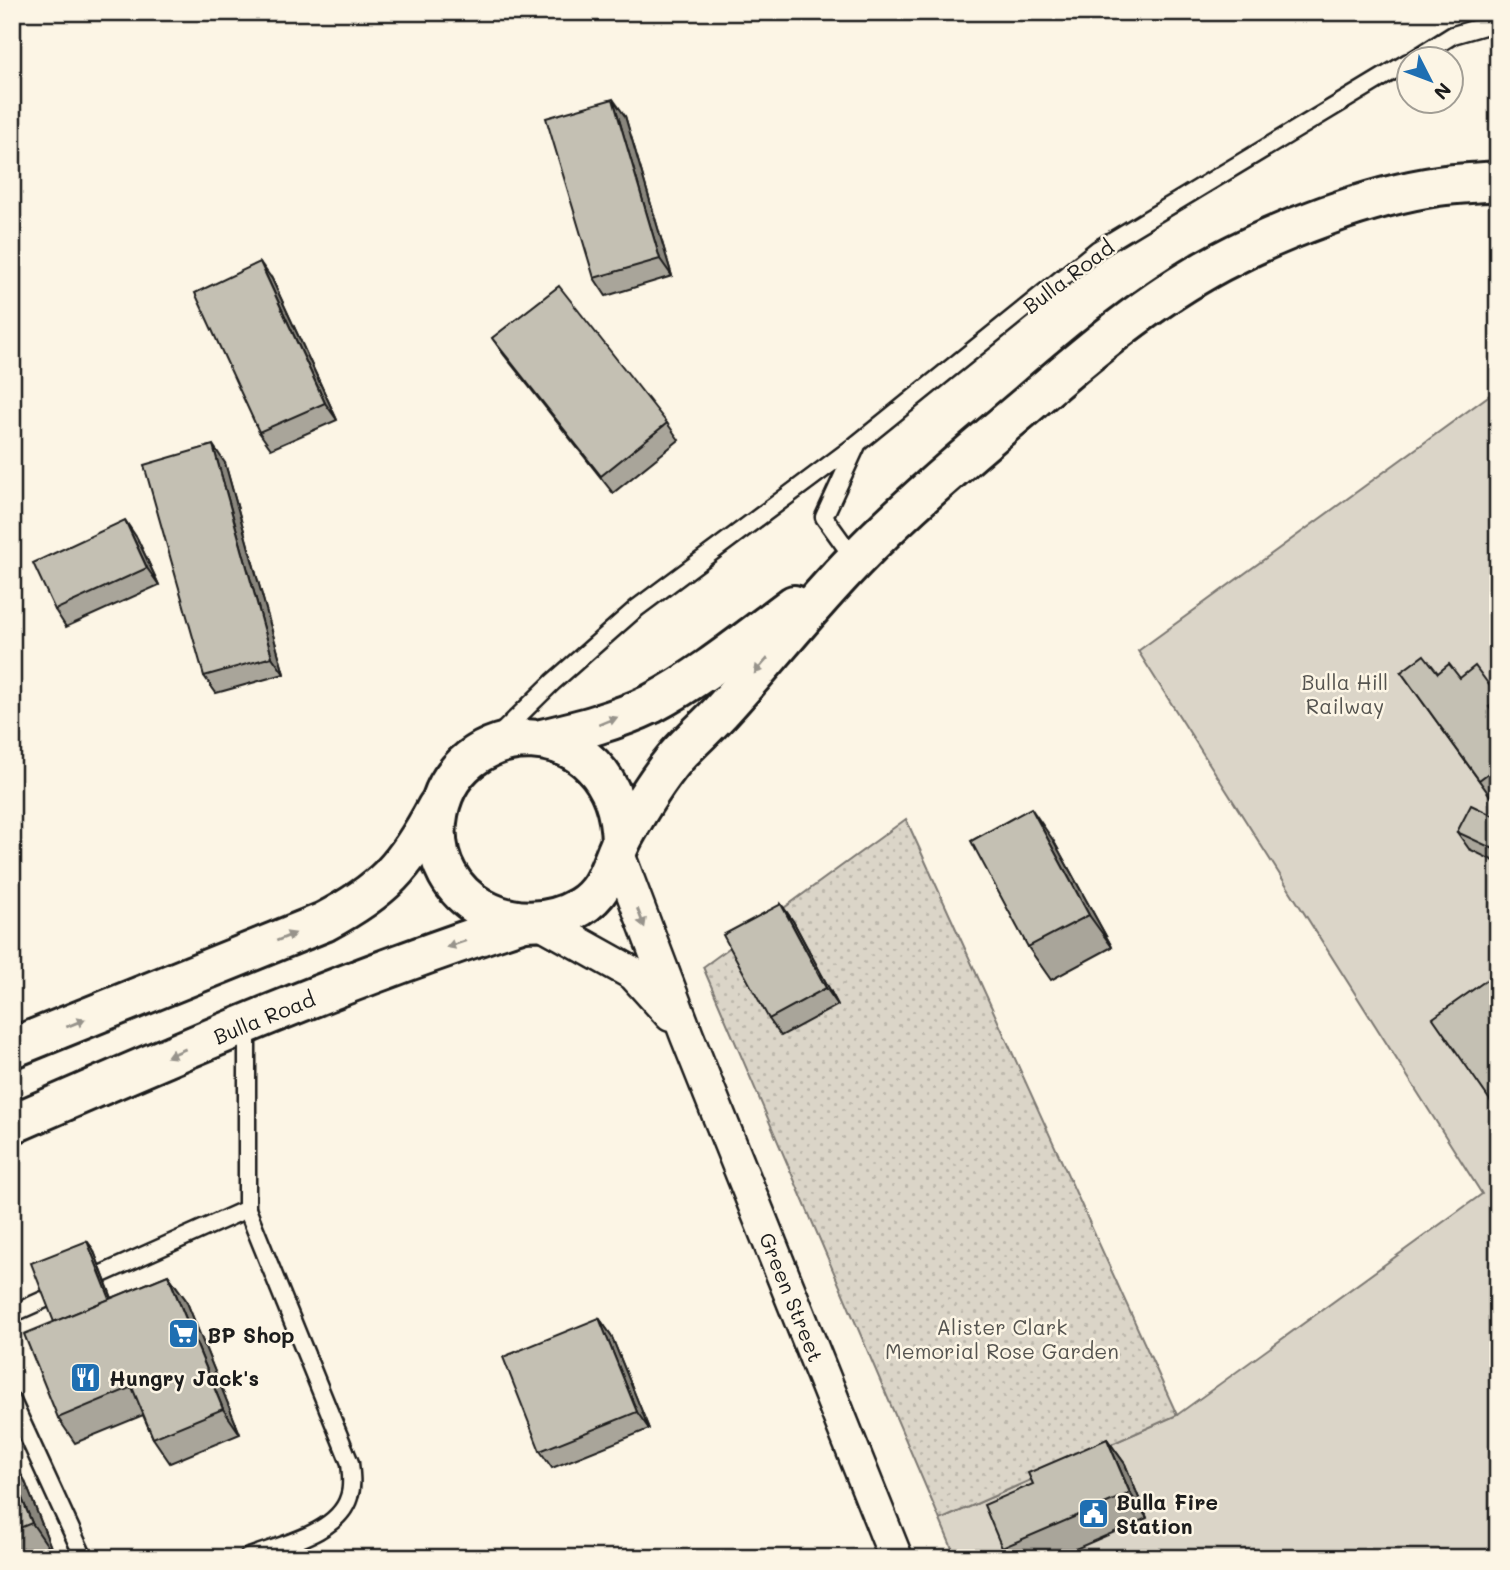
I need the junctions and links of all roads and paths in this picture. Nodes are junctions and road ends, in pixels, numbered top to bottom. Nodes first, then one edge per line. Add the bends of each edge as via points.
1 (1498, 22) edge
2 (1436, 46) edge
3 (1394, 71) edge
4 (1498, 181) edge
5 (858, 443) junction
6 (855, 560) junction
7 (542, 739) junction
8 (484, 750) junction
9 (444, 794) junction
10 (619, 848) junction
11 (530, 922) junction
12 (247, 1022) junction
13 (687, 1036) junction
14 (12, 1048) edge
15 (12, 1124) edge
16 (247, 1209) junction
17 (12, 1314) edge
18 (12, 1401) edge
19 (84, 1558) edge
20 (247, 1558) edge
21 (897, 1558) edge

1 - 2 lane, Bulla Road
3 - 5 lane, Bulla Road via 1098,249
4 - 6 main road via 1436,186 1331,214 1219,262 1110,334
5 - 6 lane, Bulla Road via 824,517
5 - 8 lane via 637,608
7 -> 6 main road via 596,726 650,704 713,665
6 -> 10 main road via 677,756 652,789
7 - 8 main road via 512,740
7 - 10 main road via 570,748 610,786 620,814
8 - 9 main road via 461,769
9 - 11 main road via 438,833 451,881 471,903 497,917
14 -> 9 main road via 324,922 365,900 416,848
10 - 11 main road via 605,882 584,905 556,918
10 -> 13 street, Green Street
11 -> 12 main road, Bulla Road via 379,971
11 - 13 street, Green Street via 634,974
12 -> 15 main road, Bulla Road
12 - 16 lane
13 - 21 street, Green Street
16 - 17 lane
16 - 20 lane via 350,1463 351,1485 338,1517 318,1530
18 - 19 lane

